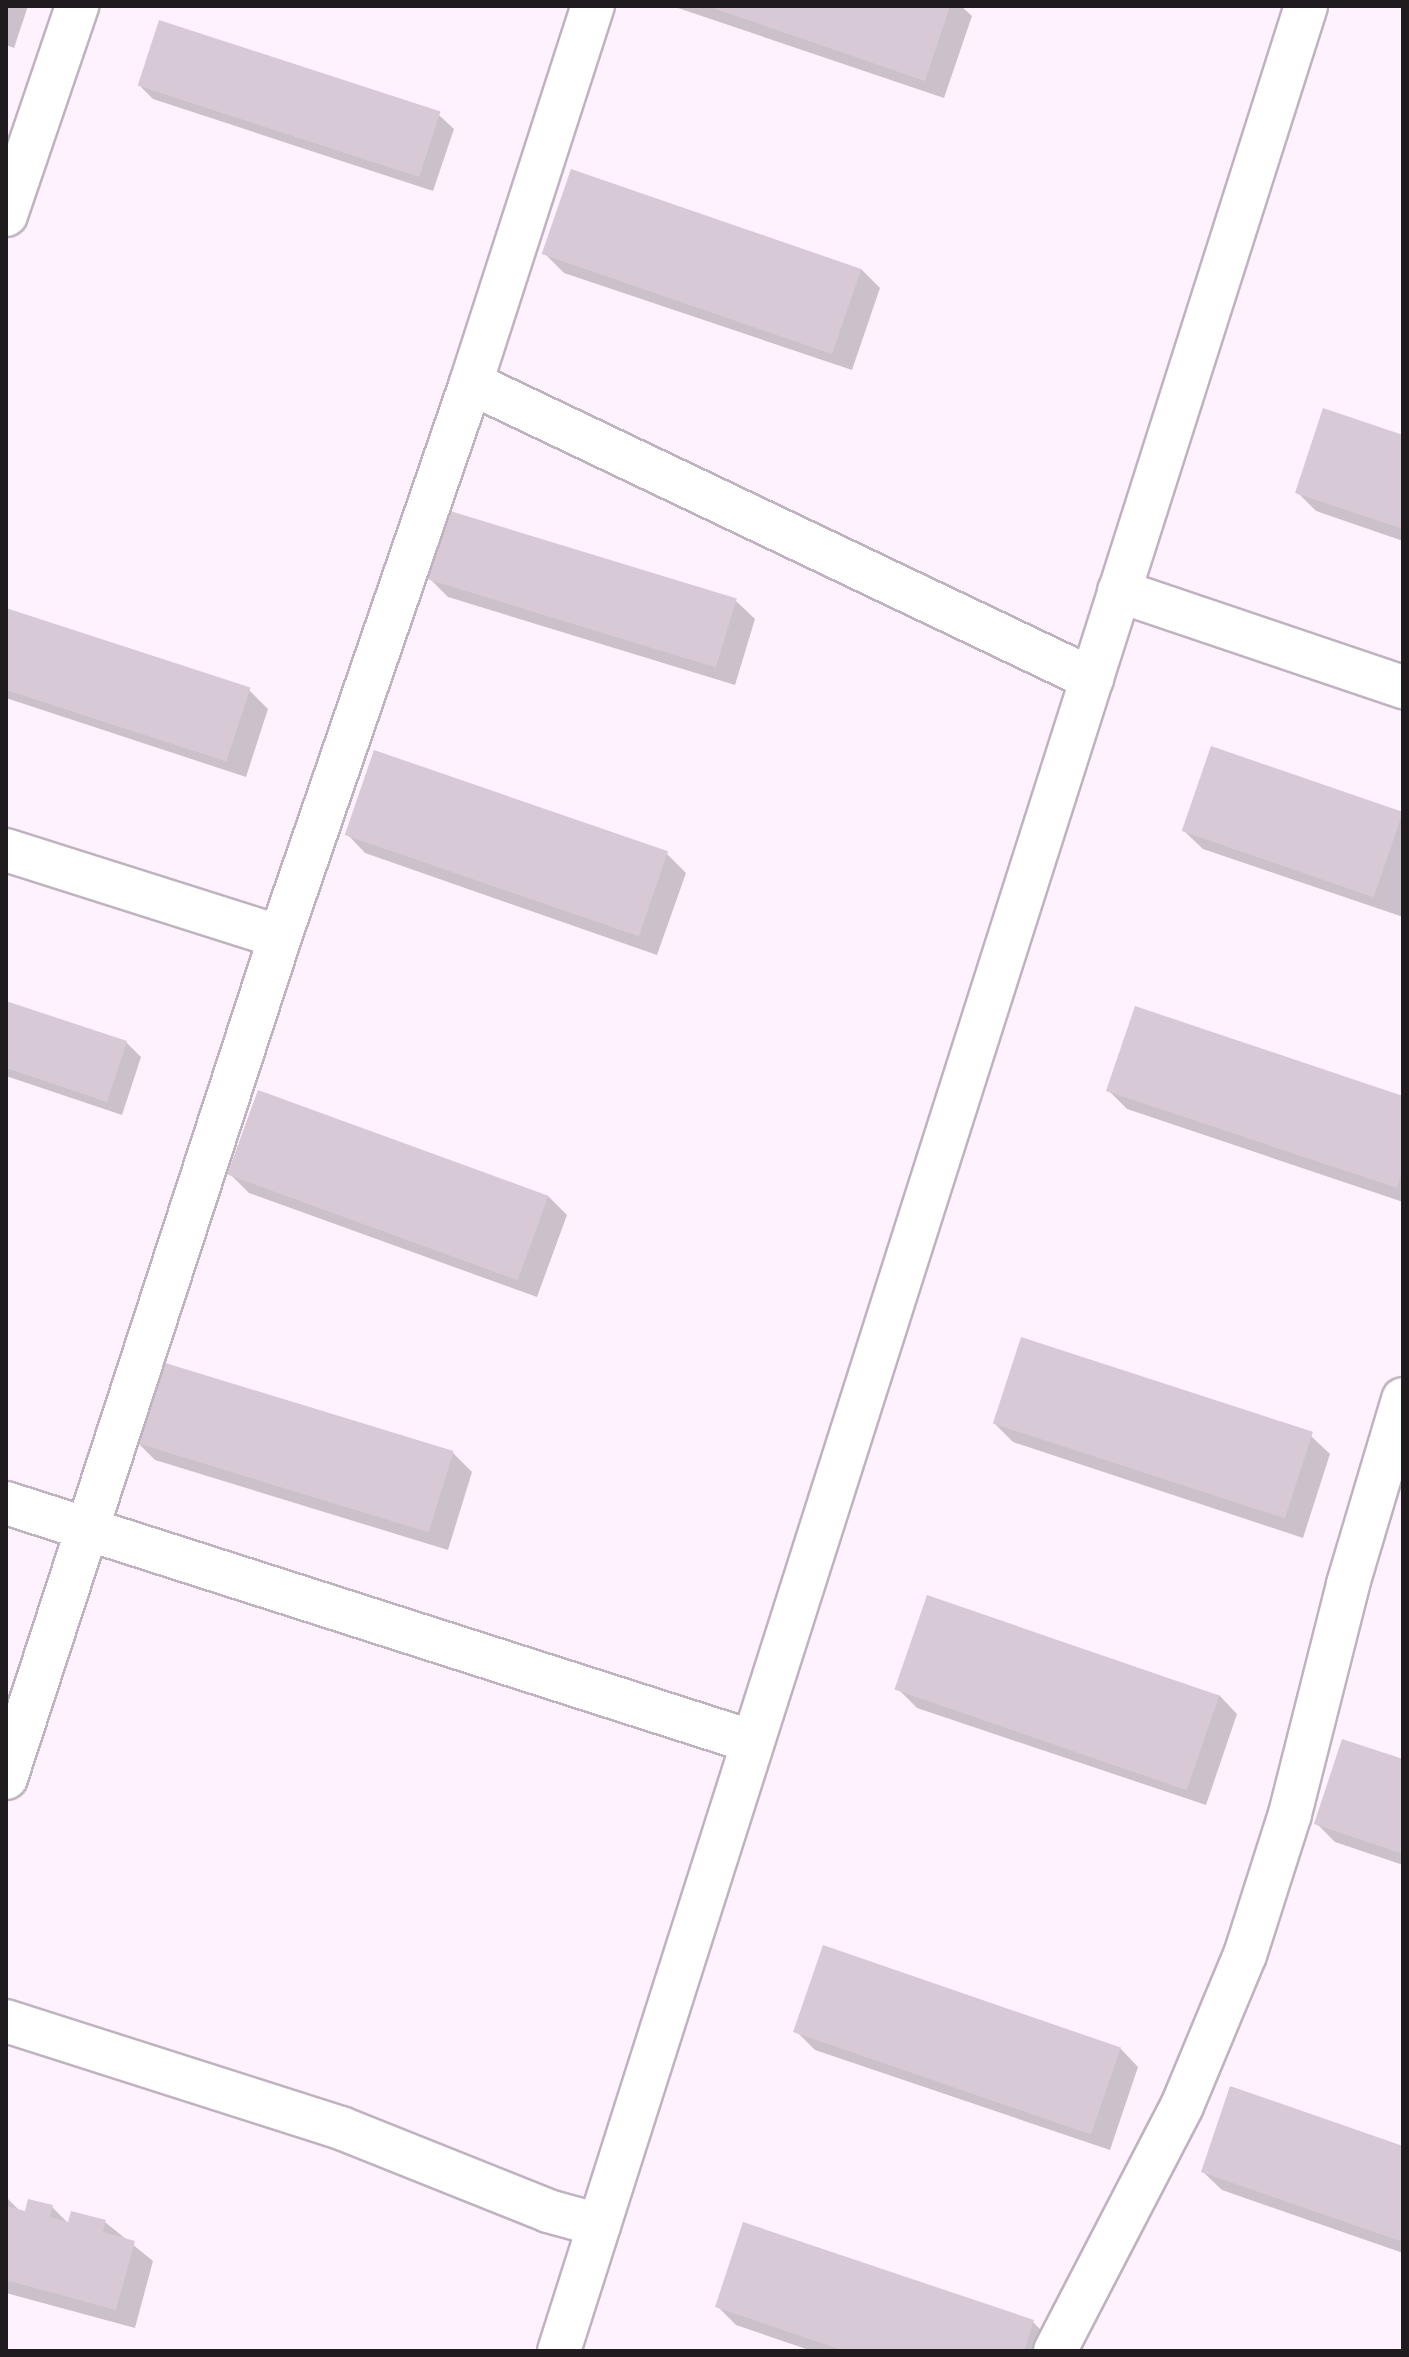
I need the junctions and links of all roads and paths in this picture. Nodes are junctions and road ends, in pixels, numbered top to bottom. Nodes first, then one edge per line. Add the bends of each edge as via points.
1 (77, 6) edge
2 (593, 6) edge
3 (1306, 6) edge
4 (6, 215) edge
5 (471, 383) junction
6 (1119, 591) junction
7 (1092, 679) junction
8 (1403, 687) edge
9 (6, 850) edge
10 (280, 937) junction
11 (1403, 1399) edge
12 (6, 1503) edge
13 (89, 1529) junction
14 (753, 1742) junction
15 (6, 1778) edge
16 (6, 2021) edge
17 (599, 2225) junction
18 (559, 2351) edge
19 (1055, 2351) edge

1 - 4 street
2 - 5 street
3 - 6 street
5 - 7 street
5 - 10 street
6 - 7 street
6 - 8 street
7 - 14 street
9 - 10 street
10 - 13 street
11 - 19 street via 1348,1584 1290,1814 1245,1955 1182,2106
12 - 13 street
13 - 14 street
13 - 15 street
14 - 17 street
16 - 17 street via 341,2128 548,2211
17 - 18 street

